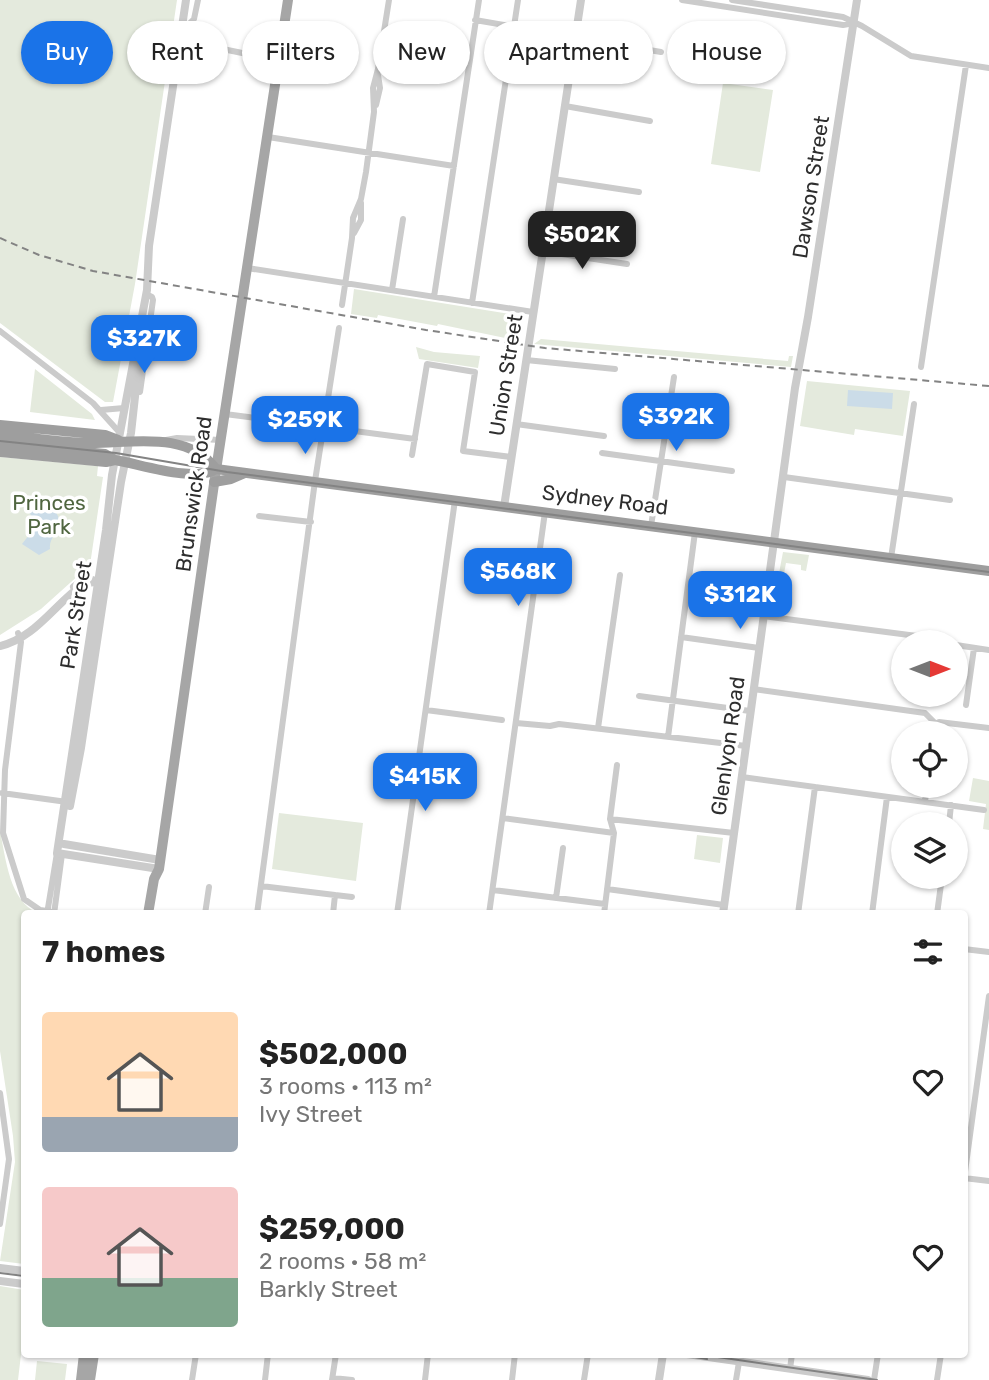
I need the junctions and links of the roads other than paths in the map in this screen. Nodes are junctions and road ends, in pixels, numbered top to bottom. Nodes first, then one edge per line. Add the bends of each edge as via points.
1 (187, 0) edge
2 (198, 0) edge
3 (288, 0) edge
4 (389, 0) edge
5 (479, 0) edge
6 (518, 0) edge
7 (581, 0) edge
8 (682, 0) edge
9 (732, 0) edge
10 (857, 0) edge
11 (706, 1) edge
12 (776, 7) edge
13 (475, 20) junction
14 (184, 21) edge
15 (186, 21) edge
16 (192, 21) edge
17 (285, 21) edge
18 (515, 21) edge
19 (578, 21) edge
20 (484, 22) edge
21 (854, 23) junction
22 (653, 50) edge
23 (661, 52) dead end
24 (966, 65) junction
25 (989, 68) edge
26 (174, 84) edge
27 (276, 84) edge
28 (505, 84) edge
29 (568, 84) edge
30 (565, 106) junction
31 (650, 121) dead end
32 (268, 138) junction
33 (369, 152) junction
34 (454, 166) junction
35 (553, 179) junction
36 (639, 192) dead end
37 (403, 219) dead end
38 (542, 251) junction
39 (627, 264) dead end
40 (247, 268) junction
41 (346, 283) junction
42 (392, 290) junction
43 (146, 294) junction
44 (434, 297) junction
45 (472, 303) junction
46 (342, 305) dead end
47 (533, 312) junction
48 (141, 322) junction
49 (339, 328) dead end
50 (0, 331) edge
51 (526, 360) junction
52 (921, 367) dead end
53 (615, 369) dead end
54 (674, 377) dead end
55 (135, 391) junction
56 (914, 404) dead end
57 (124, 408) junction
58 (101, 410) junction
59 (225, 414) junction
60 (516, 424) junction
61 (0, 425) edge
62 (323, 427) junction
63 (0, 435) edge
64 (604, 436) dead end
65 (123, 438) junction
66 (415, 439) junction
67 (221, 440) junction
68 (29, 442) junction
69 (157, 442) junction
70 (0, 444) edge
71 (0, 452) edge
72 (602, 453) dead end
73 (412, 455) dead end
74 (511, 457) junction
75 (120, 461) junction
76 (661, 462) junction
77 (216, 469) junction
78 (732, 471) dead end
79 (245, 472) junction
80 (784, 477) junction
81 (214, 482) junction
82 (316, 483) junction
83 (901, 493) junction
84 (455, 500) junction
85 (950, 500) dead end
86 (504, 507) junction
87 (545, 512) junction
88 (259, 516) dead end
89 (311, 522) junction
90 (651, 526) junction
91 (695, 531) junction
92 (774, 542) junction
93 (891, 558) junction
94 (989, 571) edge
95 (620, 575) dead end
96 (102, 582) junction
97 (764, 616) junction
98 (891, 633) edge
99 (19, 635) junction
100 (681, 637) junction
101 (0, 644) edge
102 (968, 647) edge
103 (759, 648) junction
104 (974, 648) junction
105 (989, 650) edge
106 (753, 689) junction
107 (968, 691) edge
108 (639, 696) dead end
109 (673, 701) junction
110 (426, 710) junction
111 (750, 711) junction
112 (502, 720) dead end
113 (933, 721) edge
114 (516, 723) junction
115 (968, 726) edge
116 (598, 728) junction
117 (989, 729) edge
118 (668, 737) junction
119 (746, 746) junction
120 (617, 765) dead end
121 (742, 777) junction
122 (815, 787) junction
123 (2, 793) edge
124 (887, 797) junction
125 (926, 798) edge
126 (68, 802) junction
127 (925, 802) junction
128 (951, 806) junction
129 (984, 810) dead end
130 (950, 812) edge
131 (503, 818) junction
132 (610, 818) junction
133 (614, 833) junction
134 (734, 833) junction
135 (64, 844) junction
136 (563, 848) dead end
137 (60, 853) junction
138 (159, 864) junction
139 (261, 886) junction
140 (209, 887) dead end
141 (607, 889) junction
142 (940, 889) edge
143 (493, 890) junction
144 (335, 895) junction
145 (352, 897) dead end
146 (556, 898) junction
147 (605, 904) junction
148 (723, 909) edge
149 (44, 910) edge
150 (51, 910) edge
151 (149, 910) edge
152 (156, 910) edge
153 (206, 910) edge
154 (258, 910) edge
155 (333, 910) edge
156 (398, 910) edge
157 (490, 910) edge
158 (604, 910) edge
159 (799, 910) edge
160 (873, 910) edge
161 (938, 910) edge
162 (968, 949) edge
163 (989, 952) edge
164 (989, 996) edge
165 (0, 1093) edge
166 (968, 1137) edge
167 (4, 1146) edge
168 (0, 1154) edge
169 (9, 1155) junction
170 (968, 1178) edge
171 (989, 1181) edge
172 (0, 1224) edge
173 (0, 1268) edge
174 (21, 1271) edge
175 (0, 1280) edge
176 (21, 1284) edge
177 (84, 1358) edge
178 (93, 1358) edge
179 (195, 1358) edge
180 (268, 1358) edge
181 (335, 1358) edge
182 (428, 1358) edge
183 (515, 1358) edge
184 (587, 1358) edge
185 (662, 1358) edge
186 (713, 1358) edge
187 (791, 1358) edge
188 (877, 1358) edge
189 (940, 1358) edge
190 (739, 1362) junction
191 (790, 1369) junction
192 (332, 1379) edge
193 (81, 1380) edge
194 (90, 1380) edge
195 (192, 1380) edge
196 (265, 1380) edge
197 (352, 1380) edge
198 (425, 1380) edge
199 (512, 1380) edge
200 (584, 1380) edge
201 (659, 1380) edge
202 (736, 1380) edge
203 (868, 1380) edge
204 (874, 1380) edge
205 (937, 1380) edge

1 - 14 street, Park Street
1 - 15 street, Park Street
2 - 16 street, Park Street
3 - 17 main road, Brunswick Road
4 - 33 street
5 - 13 street
6 - 18 street
7 - 19 street, Union Street
8 - 11 street
9 - 12 street
10 - 21 street, Dawson Street
11 - 12 street
12 - 21 street
13 - 20 street
13 - 34 street
21 - 24 street via 911,56
21 - 80 street, Dawson Street
22 - 23 street
24 - 25 street
24 - 52 street
26 - 43 street, Park Street
27 - 32 main road, Brunswick Road
28 - 45 street
29 - 30 street, Union Street
30 - 31 street
30 - 35 street, Union Street
32 - 33 street
32 - 40 main road, Brunswick Road
33 - 34 street
33 - 41 street via 361,199 353,215
34 - 44 street
35 - 36 street
35 - 38 street, Union Street
37 - 42 street
38 - 39 street
38 - 47 street, Union Street
40 - 41 street
40 - 59 main road, Brunswick Road
41 - 42 street
41 - 46 street
42 - 44 street
43 - 48 street, Park Street
43 - 55 street, Park Street via 153,300 140,392
44 - 45 street
45 - 47 street
47 - 51 street, Union Street
48 - 55 street, Park Street
48 - 57 street, Park Street
49 - 62 street
50 - 58 street
51 - 53 street
51 - 60 street, Union Street
54 - 76 street
55 - 65 street, Park Street
56 - 83 street
57 - 58 street
57 - 65 street, Park Street
58 - 65 street
59 - 62 street
59 - 67 main road, Brunswick Road
60 - 64 street
60 - 74 street, Union Street
61 - 68 highway
62 - 66 street
62 - 82 street
63 - 68 highway
65 - 68 highway via 104,435
65 - 69 highway
65 - 75 street, Park Street
66 - 73 street
66 - 74 street via 427,364 475,372 463,451
67 - 69 street
67 - 77 main road, Brunswick Road
68 - 70 highway
68 - 71 highway
68 - 75 highway, Sydney Road via 105,454
69 - 77 highway via 187,447
72 - 76 street
74 - 86 street, Union Street
75 - 77 highway, Sydney Road via 193,474
75 - 96 street, Park Street
76 - 78 street
76 - 90 street
77 - 79 highway, Sydney Road
77 - 81 main road, Brunswick Road
79 - 81 highway
79 - 82 highway, Sydney Road
80 - 83 street
80 - 92 street, Dawson Street
81 - 138 main road, Brunswick Road
82 - 84 highway, Sydney Road
82 - 89 street
83 - 85 street
83 - 93 street
84 - 86 highway, Sydney Road
84 - 110 street
86 - 87 highway, Sydney Road
87 - 90 highway, Sydney Road
87 - 114 street
88 - 89 street
89 - 139 street
90 - 91 highway, Sydney Road
91 - 92 highway, Sydney Road
91 - 100 street
92 - 93 highway, Sydney Road
92 - 97 street, Glenlyon Road
93 - 94 highway, Sydney Road
95 - 116 street
96 - 99 street via 82,579 55,610
96 - 126 street, Park Street
97 - 98 street
97 - 103 street, Glenlyon Road
99 - 101 street
99 - 123 street
100 - 103 street
100 - 109 street
102 - 104 street
103 - 106 street, Glenlyon Road
104 - 105 street
104 - 107 street
106 - 111 street, Glenlyon Road
106 - 113 street via 925,713
108 - 109 street
109 - 111 street
109 - 118 street
110 - 112 street
110 - 156 street
111 - 119 street, Glenlyon Road
114 - 116 street
114 - 131 street
115 - 117 street
116 - 118 street
118 - 119 street
119 - 121 street, Glenlyon Road
120 - 132 street
121 - 122 street
121 - 134 street, Glenlyon Road
122 - 124 street
122 - 159 street
123 - 126 street
123 - 149 street via 3,833 20,891 31,906
124 - 127 street
124 - 160 street
125 - 127 street
126 - 135 street, Park Street
126 - 137 street, Park Street
127 - 128 street
128 - 129 street
128 - 130 street
131 - 133 street
131 - 143 street
132 - 133 street
132 - 134 street
133 - 141 street
134 - 148 street, Glenlyon Road
135 - 137 street, Park Street
135 - 138 street
136 - 146 street
137 - 138 street
137 - 150 street, Park Street
138 - 151 main road, Brunswick Road
138 - 152 main road, Brunswick Road
139 - 144 street
139 - 154 street
140 - 153 street
141 - 147 street
141 - 148 street
142 - 161 street
143 - 146 street
143 - 157 street
144 - 145 street
144 - 155 street
146 - 147 street
147 - 158 street
162 - 163 street
164 - 166 street
165 - 167 street
167 - 169 street
168 - 169 street
169 - 172 street
170 - 171 street
173 - 174 street
175 - 176 street
177 - 193 main road
178 - 194 main road
179 - 195 street
180 - 196 street
181 - 192 street
182 - 198 street
183 - 199 street
184 - 200 street
185 - 201 street
186 - 190 street
187 - 191 street
188 - 204 street
189 - 205 street
190 - 191 street
190 - 202 street
191 - 203 street
192 - 197 street

